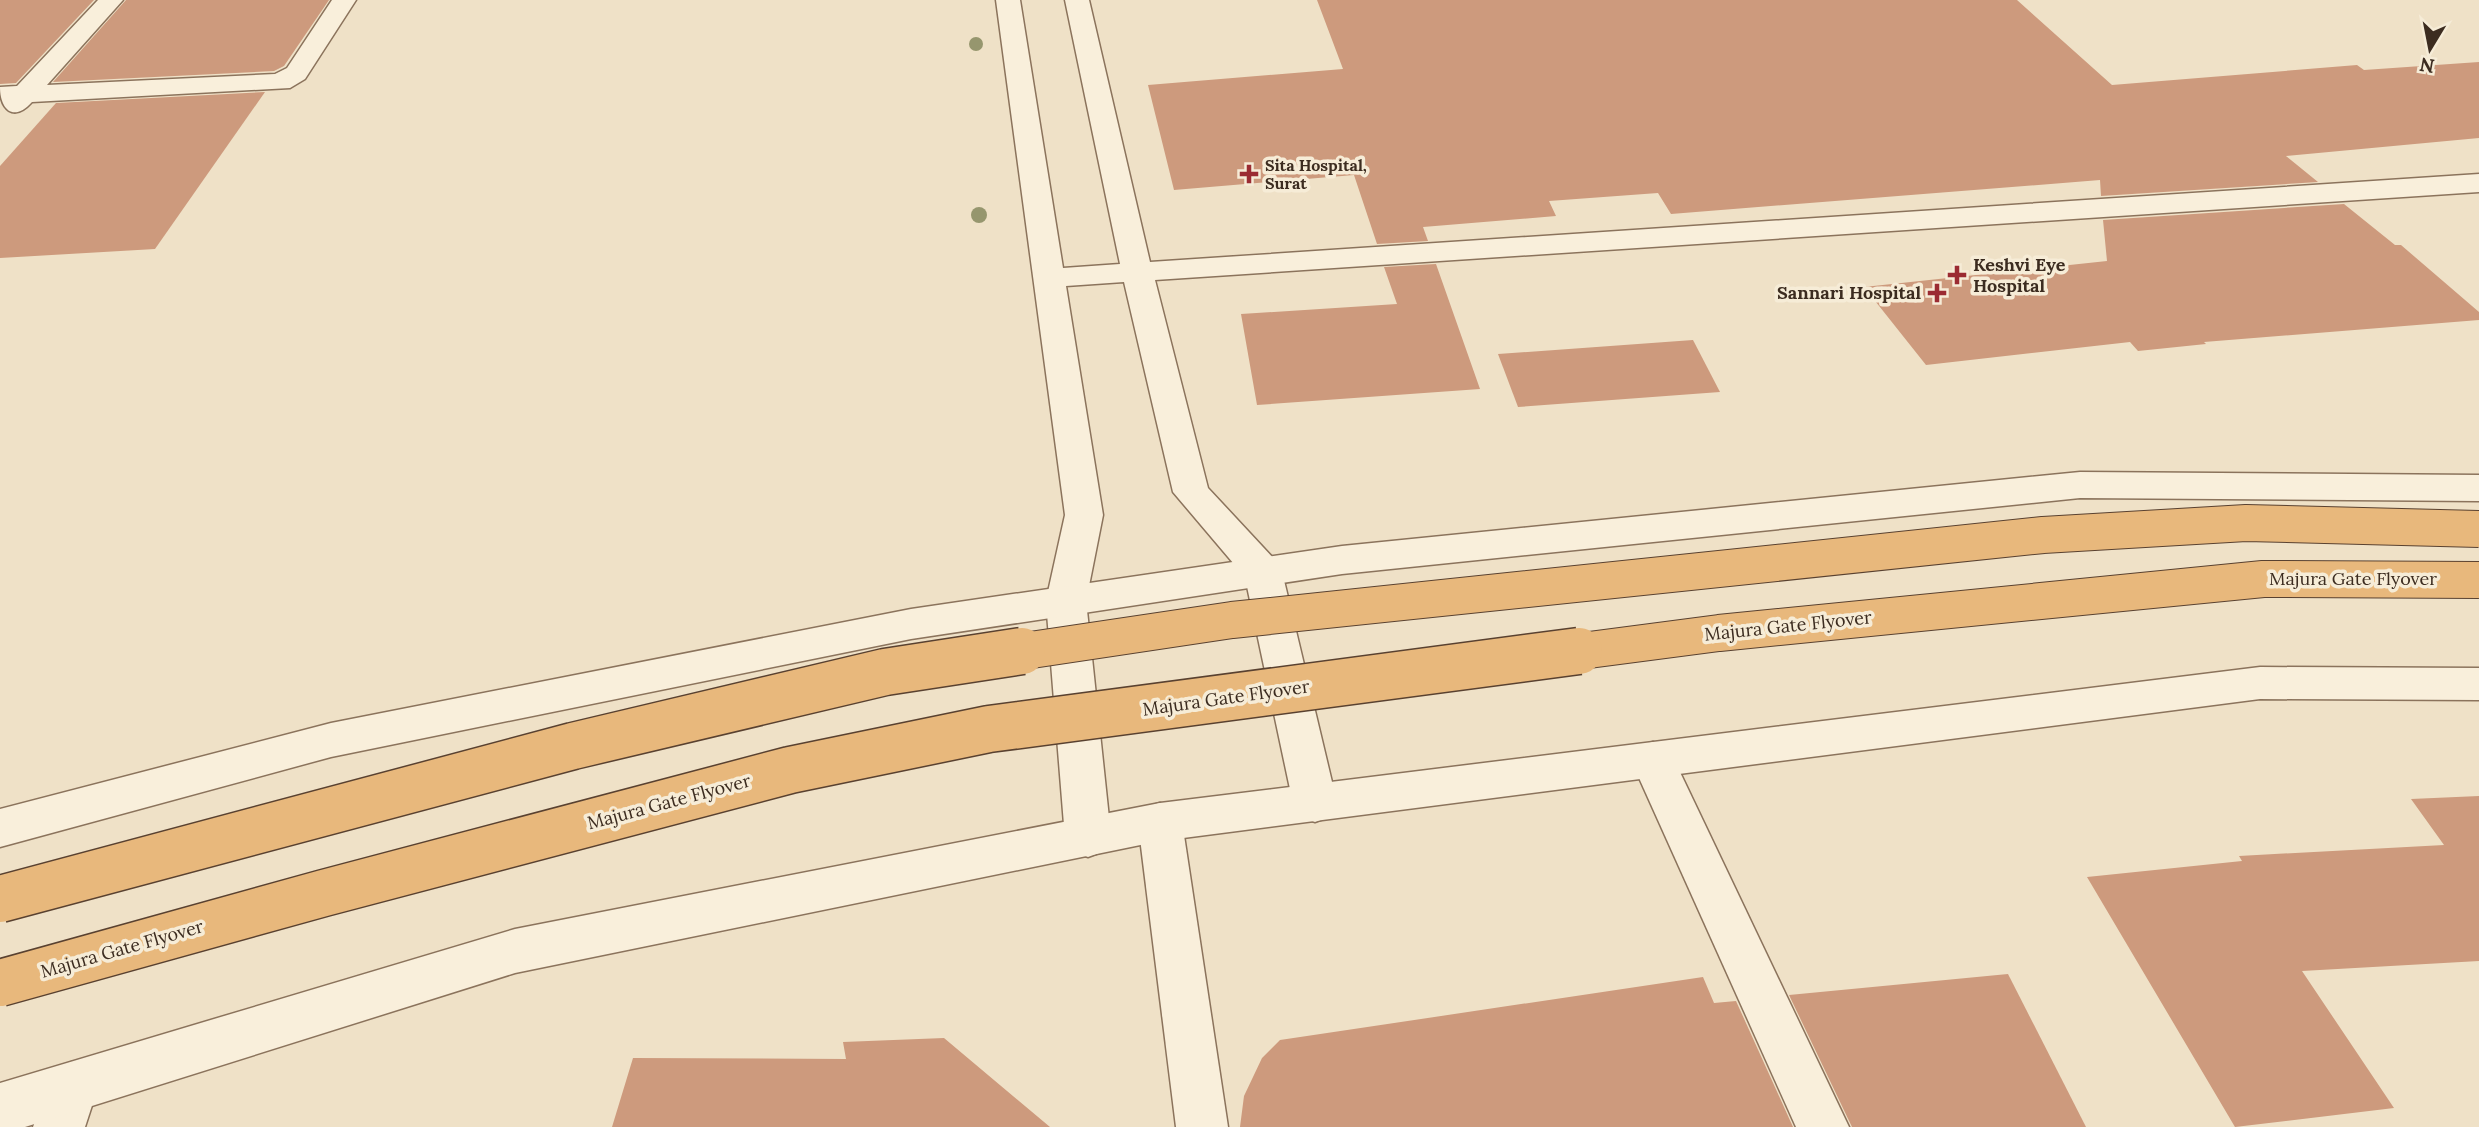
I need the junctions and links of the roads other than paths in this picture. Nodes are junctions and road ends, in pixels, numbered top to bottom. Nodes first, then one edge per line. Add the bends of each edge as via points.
1 (111, 0) edge
2 (344, 0) edge
3 (1008, 0) edge
4 (1077, 0) edge
5 (12, 95) edge
6 (0, 120) edge
7 (2479, 183) edge
8 (1137, 271) junction
9 (1049, 278) junction
10 (2479, 488) edge
11 (2479, 529) edge
12 (1263, 572) junction
13 (2479, 580) edge
14 (1066, 601) junction
15 (2479, 684) edge
16 (1653, 760) junction
17 (1315, 803) junction
18 (1160, 822) junction
19 (0, 828) edge
20 (1088, 837) junction
21 (0, 899) edge
22 (0, 983) edge
23 (65, 1107) edge
24 (0, 1110) edge
25 (1202, 1127) edge
26 (1823, 1127) edge

1 - 5 street
2 - 5 street via 296,73 281,82
3 - 9 street
4 - 8 street
5 - 6 street
7 - 8 street
8 - 9 street
8 - 12 street via 1191,492
9 - 14 street via 1084,515
10 - 12 street via 2080,485 1342,560
11 - 21 highway, bridge via 2246,523 2043,535 1232,620 911,668 573,746
12 - 14 street
12 - 17 street
13 - 22 highway, Majura Gate Flyover, bridge via 2263,579 1732,631 989,729 790,770
14 - 19 street via 911,624 331,740
14 - 20 street
15 - 16 street via 2260,683
16 - 17 street
16 - 26 street
17 - 18 street
18 - 20 street
18 - 25 street
20 - 23 street via 515,951
23 - 24 street

